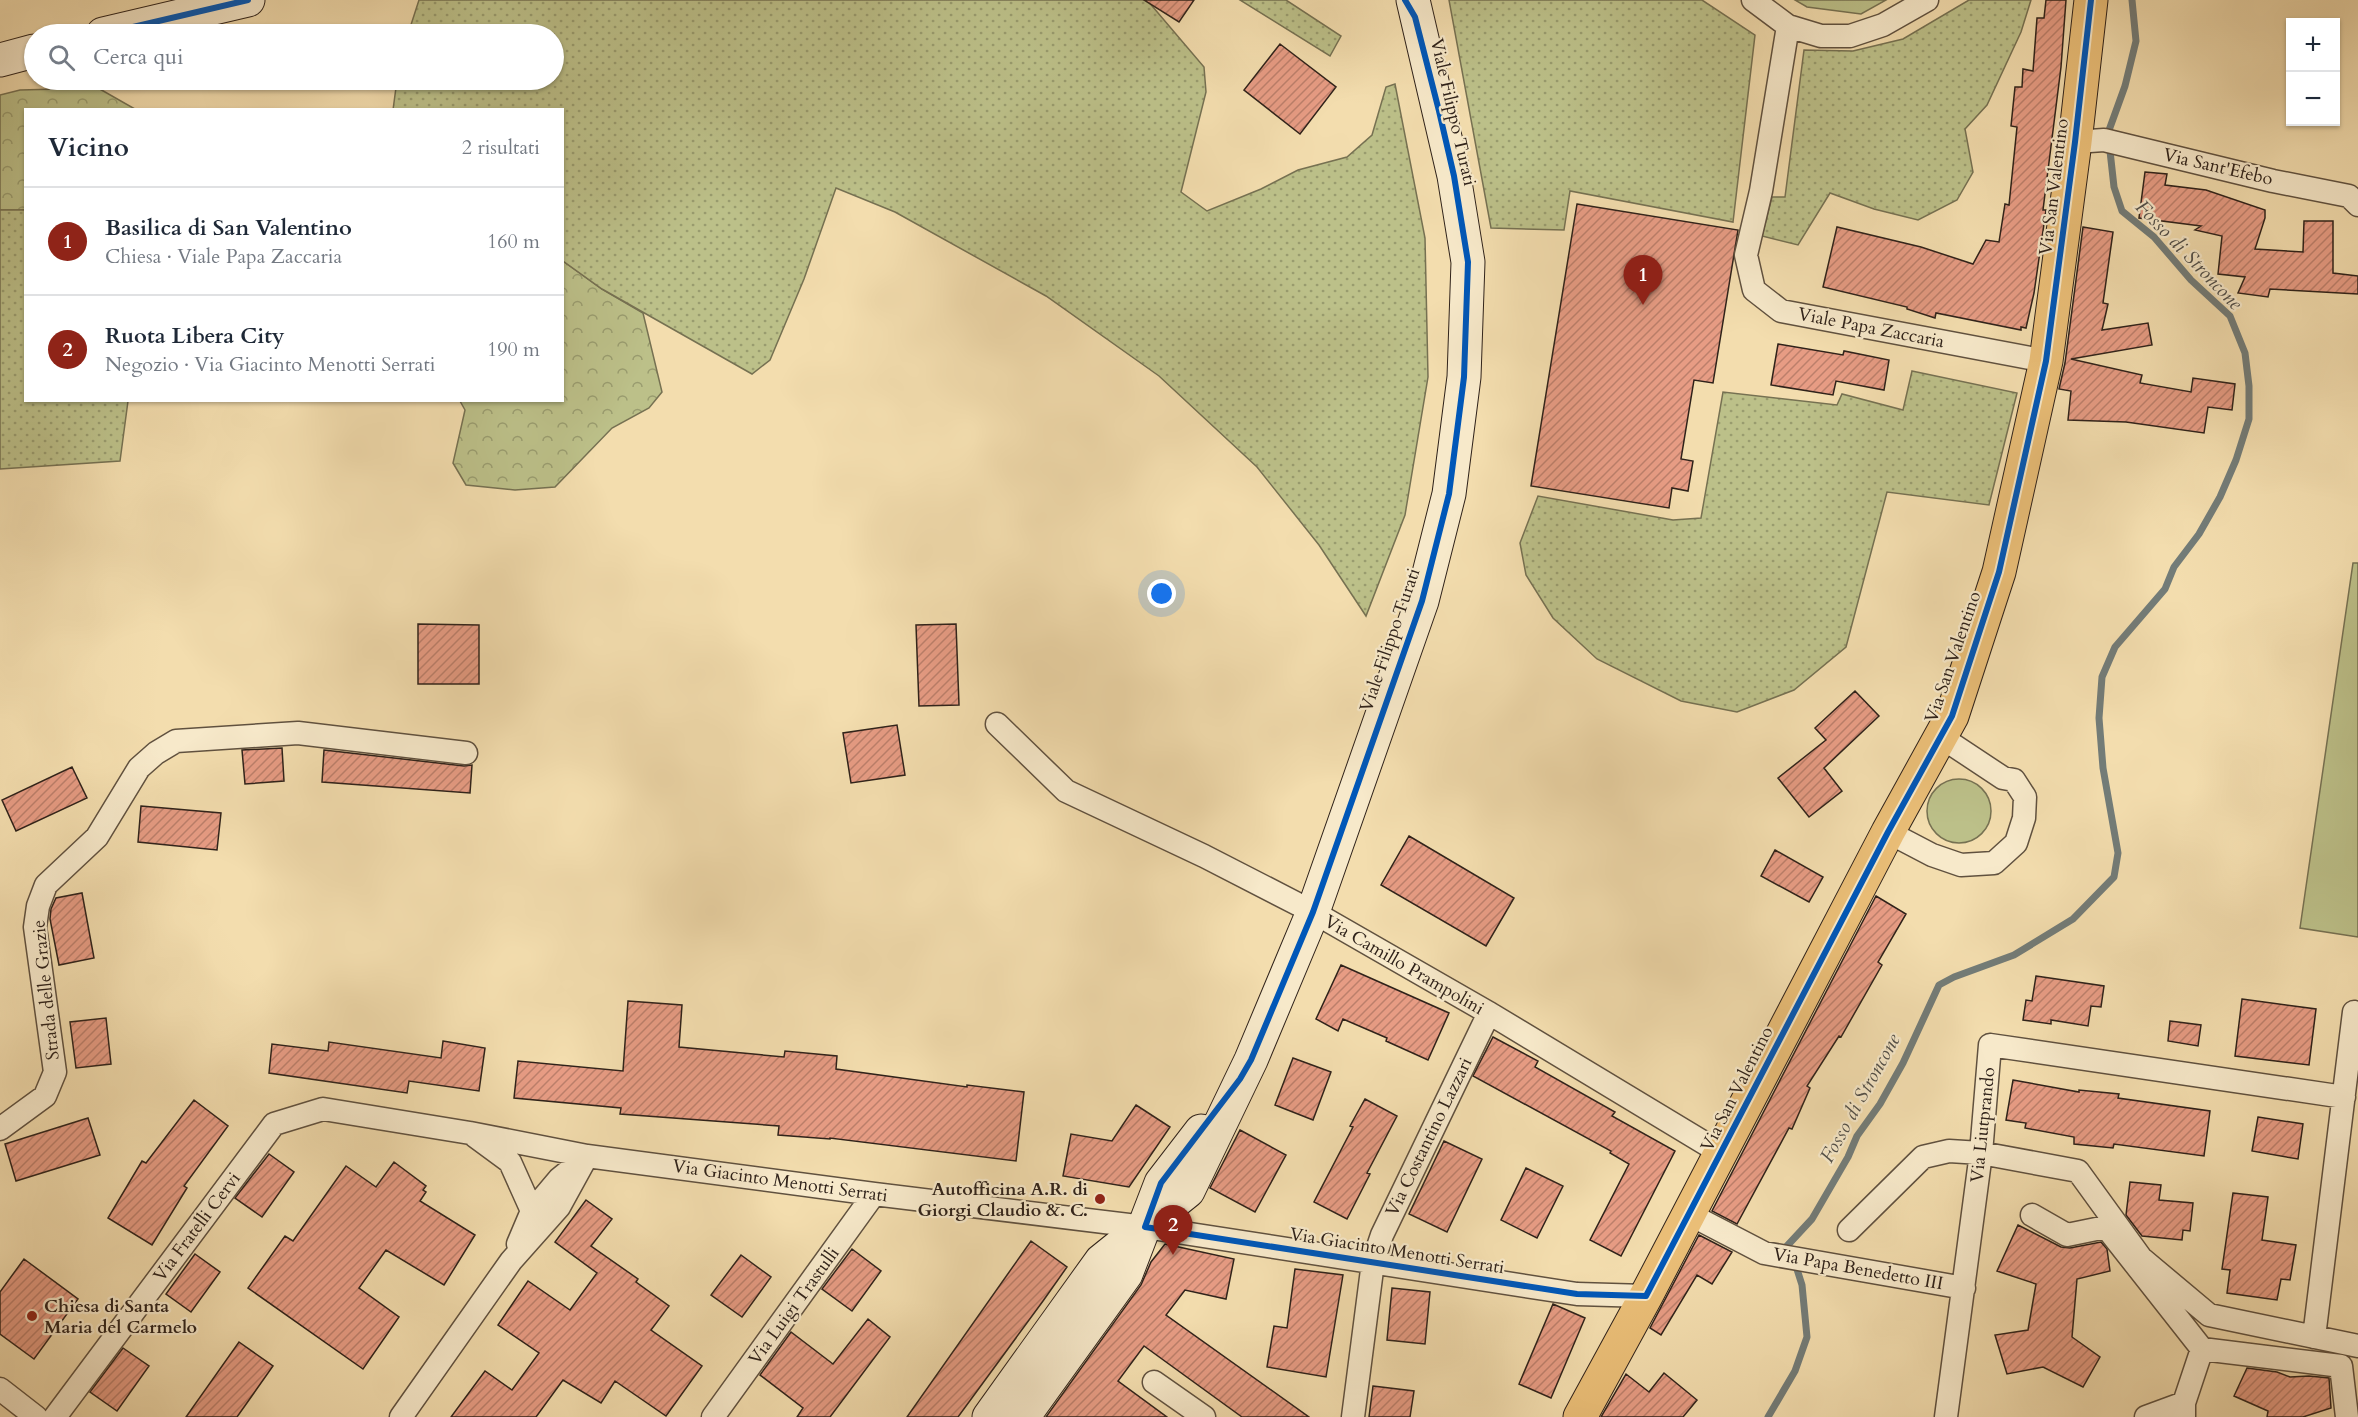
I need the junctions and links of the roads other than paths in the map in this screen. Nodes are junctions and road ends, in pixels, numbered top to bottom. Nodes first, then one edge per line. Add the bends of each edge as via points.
1 (248, 0) edge
2 (1753, 0) edge
3 (1927, 0) edge
4 (2091, 0) edge
5 (1411, 6) edge
6 (146, 24) edge
7 (1788, 26) junction
8 (24, 54) edge
9 (0, 60) edge
10 (2090, 141) junction
11 (2355, 198) edge
12 (2046, 361) junction
13 (997, 724) dead end
14 (1941, 737) junction
15 (466, 753) dead end
16 (1888, 832) junction
17 (1312, 912) junction
18 (2354, 1012) dead end
19 (1489, 1013) junction
20 (2344, 1097) junction
21 (274, 1124) joint
22 (0, 1129) edge
23 (470, 1133) junction
24 (1721, 1153) junction
25 (1981, 1153) junction
26 (587, 1156) junction
27 (874, 1194) junction
28 (532, 1211) junction
29 (1689, 1214) junction
30 (2032, 1215) dead end
31 (1145, 1227) junction
32 (1850, 1230) dead end
33 (511, 1261) junction
34 (1373, 1262) junction
35 (1964, 1287) junction
36 (1646, 1296) junction
37 (2314, 1337) junction
38 (2358, 1347) edge
39 (2202, 1349) junction
40 (1154, 1382) dead end
41 (0, 1389) edge
42 (2184, 1410) edge
43 (36, 1417) edge
44 (55, 1417) edge
45 (401, 1417) edge
46 (713, 1417) edge
47 (989, 1417) edge
48 (1023, 1417) edge
49 (1204, 1417) edge
50 (1353, 1417) edge
51 (1580, 1417) edge
52 (1946, 1417) edge
53 (2146, 1417) edge
54 (2347, 1417) edge

1 - 6 street
2 - 7 street
3 - 7 street via 1883,25 1850,36 1821,36
4 - 10 main road, Via San Valentino
5 - 17 street, Viale Filippo Turati via 1454,176 1468,262 1464,377 1449,494 1422,602
7 - 12 street, Viale Papa Zaccaria via 1761,191 1746,255 1754,290 1781,311
8 - 9 street
10 - 11 street, Via Sant'Efebo
10 - 12 main road, Via San Valentino
12 - 14 main road, Via San Valentino via 1999,572 1952,717
13 - 17 street, Via Camillo Prampolini via 1066,791
14 - 16 main road, Via San Valentino
14 - 16 street via 2003,778 2014,780 2025,797 2024,818 2016,843 1994,863 1961,865
15 - 22 street, Strada delle Grazie via 298,734 177,741 156,753 139,768 97,837 46,885 35,927 55,1072 45,1096
16 - 24 main road, Via San Valentino
17 - 19 street, Via Camillo Prampolini
17 - 31 street, Viale Filippo Turati via 1251,1060 1161,1183
18 - 20 street
19 - 24 street, Via Camillo Prampolini
19 - 34 street, Via Costantino Lazzari via 1382,1235
20 - 25 street, Via Liutprando via 1990,1045
20 - 37 street
21 - 23 street, Via Giacinto Menotti Serrati via 323,1109
21 - 44 street, Via Fratelli Cervi
23 - 26 street, Via Giacinto Menotti Serrati
23 - 28 street via 510,1162
24 - 29 main road, Via San Valentino
25 - 32 street, Via Papa Benedetto III via 1949,1151 1923,1157
25 - 35 street, Via Liutprando
25 - 37 street, Via Papa Benedetto III via 2078,1171 2141,1258 2209,1315
26 - 27 street, Via Giacinto Menotti Serrati
26 - 28 street via 559,1179
26 - 33 street via 559,1207
27 - 31 street, Via Giacinto Menotti Serrati
27 - 46 street, Via Luigi Trastulli
28 - 33 street
29 - 35 street, Via Papa Benedetto III via 1764,1253
29 - 36 main road, Via San Valentino
30 - 39 street via 2067,1235 2106,1227
31 - 34 street, Via Giacinto Menotti Serrati
31 - 47 street via 1101,1261
31 - 48 street, Viale Filippo Turati via 1126,1274
33 - 45 street
34 - 36 street, Via Giacinto Menotti Serrati via 1577,1294
34 - 50 street, Via Costantino Lazzari
35 - 52 street, Via Liutprando
36 - 51 main road, Via San Valentino
37 - 38 street, Via Papa Benedetto III
39 - 42 street
39 - 54 street via 2341,1366
40 - 49 street
41 - 43 street
42 - 53 street

